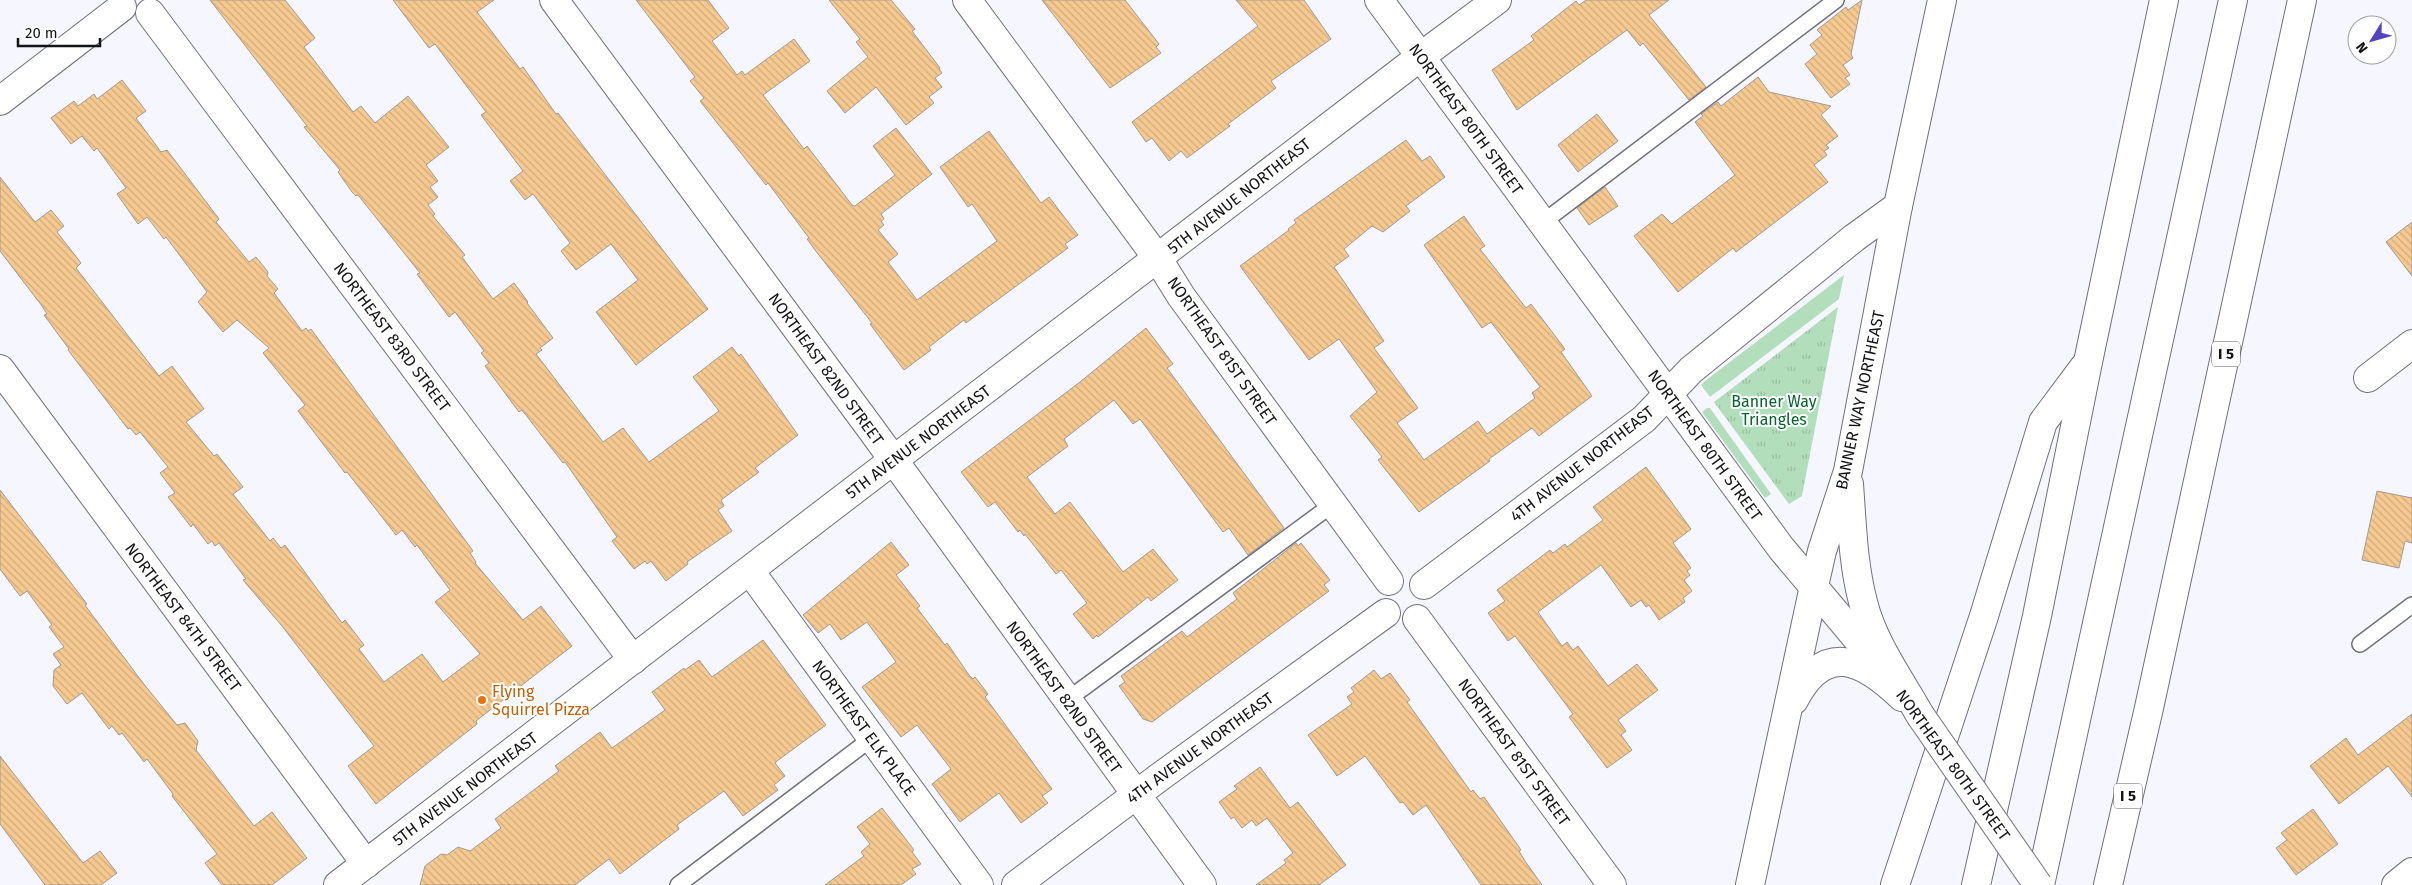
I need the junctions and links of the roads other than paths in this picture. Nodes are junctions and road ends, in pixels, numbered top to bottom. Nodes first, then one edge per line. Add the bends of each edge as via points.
1 (554, 0) edge
2 (967, 0) edge
3 (1379, 0) edge
4 (1497, 0) edge
5 (1836, 0) edge
6 (1942, 0) edge
7 (2164, 0) edge
8 (2234, 0) edge
9 (2302, 0) edge
10 (120, 4) edge
11 (155, 6) edge
12 (1420, 57) junction
13 (0, 101) edge
14 (1898, 206) junction
15 (1542, 223) junction
16 (1158, 259) junction
17 (2412, 344) edge
18 (2088, 362) junction
19 (0, 369) edge
20 (2368, 378) dead end
21 (1667, 394) junction
22 (894, 461) junction
23 (1848, 471) junction
24 (1333, 504) junction
25 (750, 571) junction
26 (1389, 581) junction
27 (1424, 585) junction
28 (1814, 586) junction
29 (2412, 605) edge
30 (1386, 613) junction
31 (1416, 619) junction
32 (2360, 644) dead end
33 (633, 660) junction
34 (1067, 700) junction
35 (2149, 708) junction
36 (1789, 710) junction
37 (1920, 715) junction
38 (872, 738) junction
39 (1136, 795) junction
40 (366, 864) junction
41 (2412, 872) edge
42 (338, 885) edge
43 (678, 885) edge
44 (979, 885) edge
45 (1016, 885) edge
46 (1202, 885) edge
47 (1612, 885) edge
48 (1750, 885) edge
49 (1894, 885) edge
50 (1976, 885) edge
51 (2039, 885) edge
52 (2108, 885) edge
53 (2120, 885) edge
54 (2396, 885) edge

1 - 22 main road, NORTHEAST 82ND STREET
2 - 16 main road, NORTHEAST 81ST STREET
3 - 12 main road, NORTHEAST 80TH STREET
4 - 12 main road, 5TH AVENUE NORTHEAST
5 - 15 lane
6 - 14 main road, BANNER WAY NORTHEAST
7 - 18 main road
8 - 51 main road
9 - 35 main road, I 5
10 - 11 main road via 132,16 139,16
10 - 13 main road
11 - 33 main road, NORTHEAST 83RD STREET
12 - 15 main road, NORTHEAST 80TH STREET
12 - 16 main road, 5TH AVENUE NORTHEAST
14 - 21 main road, 4TH AVENUE NORTHEAST via 1691,370
14 - 23 main road, BANNER WAY NORTHEAST
15 - 21 main road, NORTHEAST 80TH STREET
16 - 22 main road, 5TH AVENUE NORTHEAST
16 - 24 main road, NORTHEAST 81ST STREET via 1181,296
17 - 20 main road
18 - 49 main road via 2043,422 1984,616
18 - 50 main road via 2037,616
19 - 40 main road, NORTHEAST 84TH STREET
21 - 27 main road, 4TH AVENUE NORTHEAST via 1644,419
21 - 28 main road, NORTHEAST 80TH STREET via 1781,548
22 - 25 main road, 5TH AVENUE NORTHEAST
22 - 34 main road, NORTHEAST 82ND STREET
23 - 28 main road, BANNER WAY NORTHEAST
23 - 37 main road via 1854,559 1863,604 1881,646
24 - 26 main road, NORTHEAST 81ST STREET
24 - 34 lane
25 - 33 main road, 5TH AVENUE NORTHEAST
25 - 38 main road, NORTHEAST ELK PLACE
26 - 27 main road via 1400,575 1409,576
26 - 30 main road via 1381,598
27 - 31 main road via 1428,604
28 - 36 main road, BANNER WAY NORTHEAST
28 - 37 main road, NORTHEAST 80TH STREET
29 - 32 lane
30 - 31 main road via 1399,622
30 - 39 main road, 4TH AVENUE NORTHEAST
31 - 47 main road, NORTHEAST 81ST STREET
33 - 40 main road, 5TH AVENUE NORTHEAST
34 - 39 main road, NORTHEAST 82ND STREET
35 - 52 main road, I 5
35 - 53 main road
36 - 37 main road via 1801,686 1811,675 1823,666 1842,661 1861,665 1883,679
36 - 48 main road, BANNER WAY NORTHEAST
37 - 51 main road, NORTHEAST 80TH STREET, bridge
38 - 43 lane
38 - 44 main road, NORTHEAST ELK PLACE
39 - 45 main road, 4TH AVENUE NORTHEAST
39 - 46 main road, NORTHEAST 82ND STREET
40 - 42 main road, 5TH AVENUE NORTHEAST
41 - 54 main road

